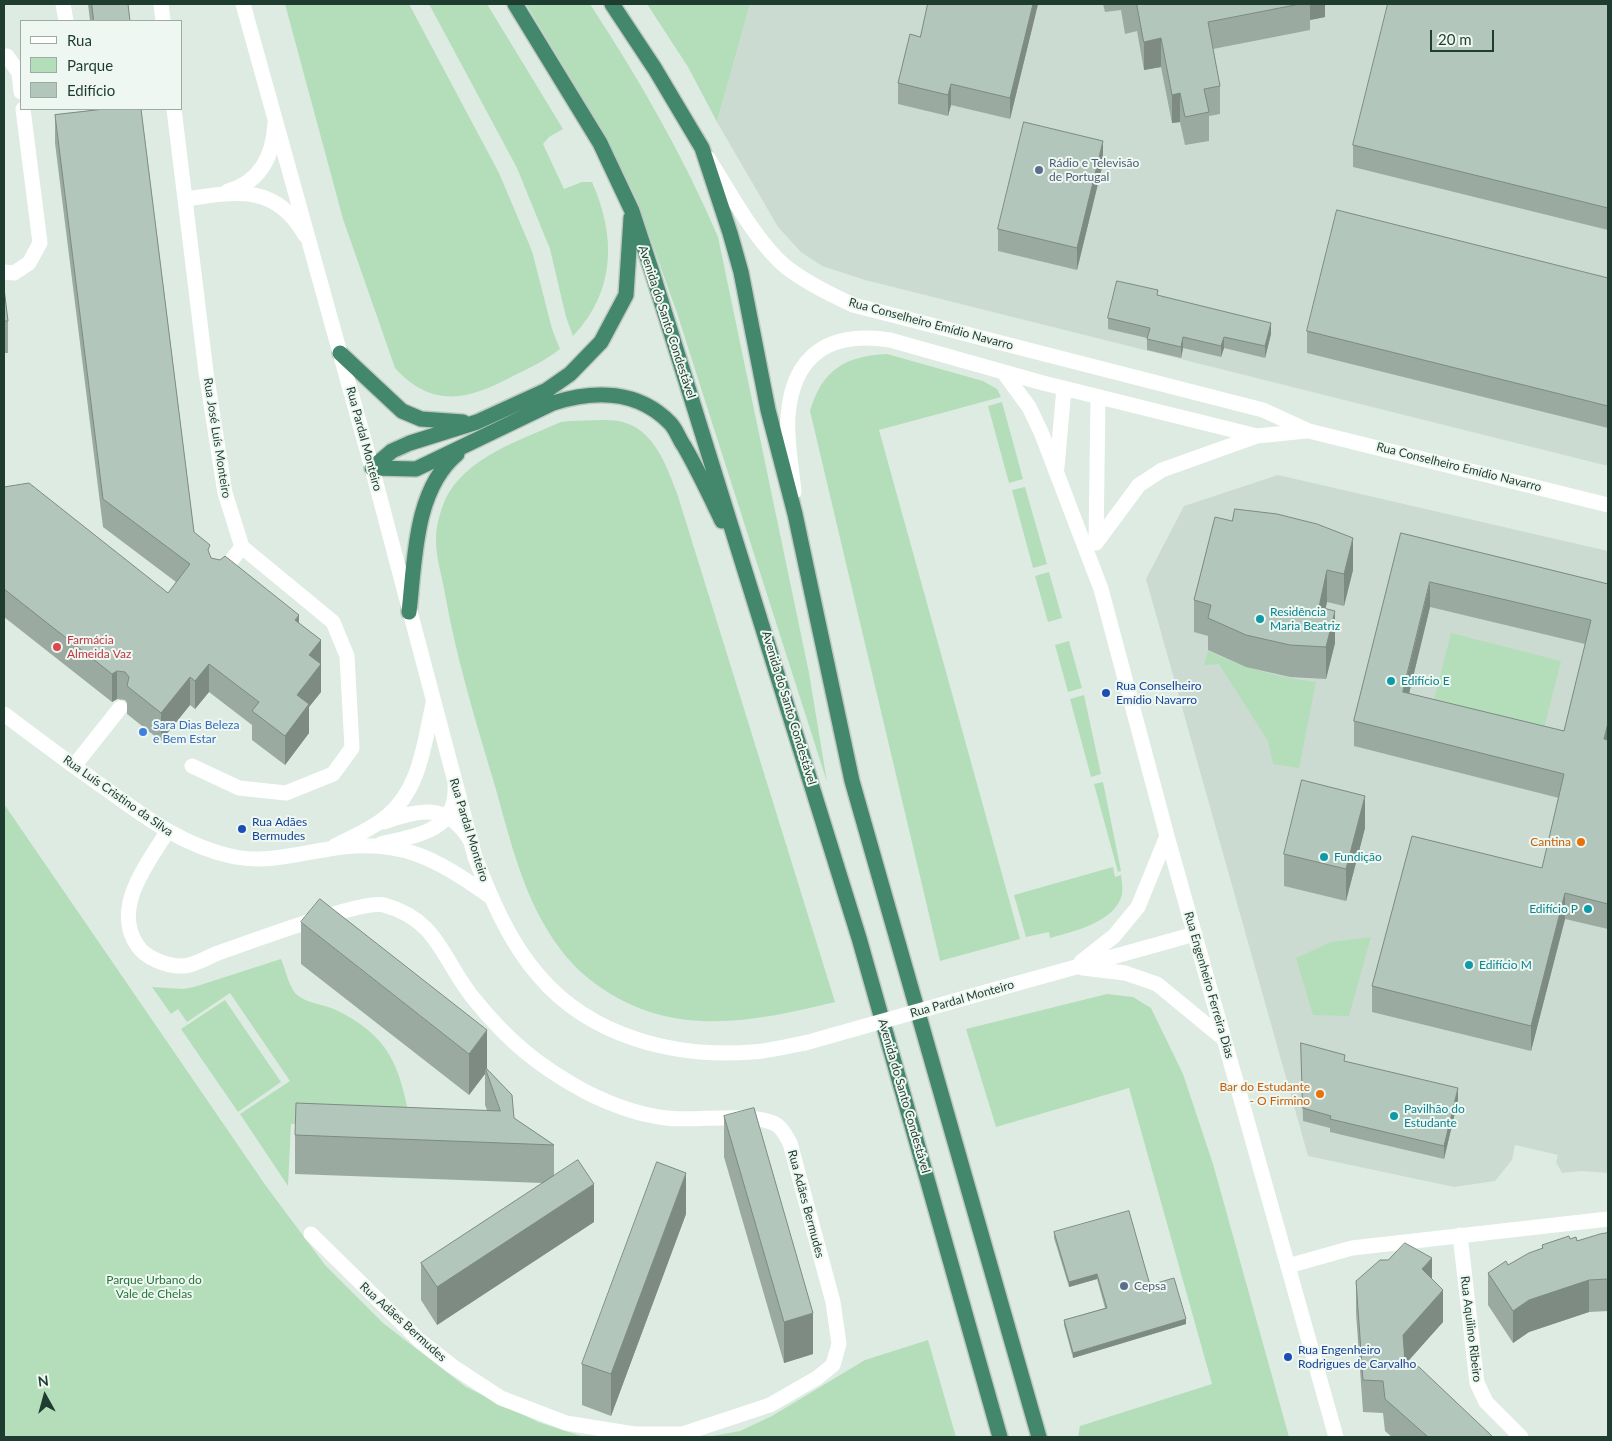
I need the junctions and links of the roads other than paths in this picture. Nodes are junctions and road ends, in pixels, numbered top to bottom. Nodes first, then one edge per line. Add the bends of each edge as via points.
1 (63, 4) edge
2 (161, 4) edge
3 (243, 4) edge
4 (516, 4) edge
5 (612, 4) edge
6 (66, 20) edge
7 (163, 20) edge
8 (11, 55) edge
9 (20, 82) edge
10 (23, 110) edge
11 (174, 110) edge
12 (275, 120) junction
13 (702, 148) junction
14 (215, 195) junction
15 (186, 199) junction
16 (632, 211) junction
17 (309, 242) junction
18 (4, 272) edge
19 (340, 353) junction
20 (1004, 373) junction
21 (1064, 388) junction
22 (1098, 397) junction
23 (477, 422) junction
24 (1308, 431) junction
25 (1257, 436) junction
26 (471, 442) junction
27 (372, 468) junction
28 (1056, 469) junction
29 (1608, 504) edge
30 (795, 514) junction
31 (1096, 543) junction
32 (242, 546) junction
33 (742, 560) junction
34 (217, 579) edge
35 (1101, 589) junction
36 (409, 612) junction
37 (433, 704) junction
38 (120, 708) dead end
39 (4, 714) edge
40 (74, 766) junction
41 (192, 766) dead end
42 (455, 785) junction
43 (448, 816) junction
44 (371, 826) junction
45 (167, 832) junction
46 (1167, 836) junction
47 (470, 840) junction
48 (375, 846) junction
49 (331, 848) junction
50 (491, 897) junction
51 (1195, 934) junction
52 (1074, 967) junction
53 (1224, 1039) junction
54 (1608, 1220) edge
55 (311, 1234) dead end
56 (1460, 1235) junction
57 (1288, 1266) junction
58 (1000, 1437) edge
59 (1038, 1437) edge
60 (1336, 1437) edge
61 (1521, 1437) edge

1 - 6 street
2 - 7 street
3 - 12 street, Rua Pardal Monteiro
4 - 16 highway, Avenida do Santo Condestável via 600,143
5 - 13 highway
8 - 9 street
10 - 18 street via 40,244 29,263 14,273
11 - 15 street, Rua José Luís Monteiro
12 - 14 street via 274,142 267,162 256,177
12 - 17 street, Rua Pardal Monteiro
13 - 24 street, Rua Conselheiro Emídio Navarro via 759,236 785,266 815,287 853,305 1264,410
13 - 30 highway via 741,272 768,410
14 - 15 street
14 - 17 street via 255,194 279,203 295,218
15 - 32 street, Rua José Luís Monteiro via 224,493
16 - 23 highway via 626,295 601,342 570,374 547,390
16 - 33 highway, Avenida do Santo Condestável
17 - 19 street, Rua Pardal Monteiro
19 - 23 highway via 402,410 421,419
19 - 27 street, Rua Pardal Monteiro
20 - 21 street, Rua Conselheiro Emídio Navarro
20 - 28 street via 1029,407
20 - 30 street, Rua Conselheiro Emídio Navarro via 866,336 833,342 815,353 801,370 792,392 788,418
21 - 22 street, Rua Conselheiro Emídio Navarro
21 - 28 street, Rua Engenheiro Ferreira Dias
22 - 25 street, Rua Conselheiro Emídio Navarro
22 - 31 street, Rua Engenheiro Ferreira Dias
23 - 27 highway via 410,443 392,451
24 - 25 street, Rua Conselheiro Emídio Navarro
24 - 29 street, Rua Conselheiro Emídio Navarro
25 - 31 street via 1162,470 1139,485
26 - 27 highway via 416,469
26 - 33 highway via 572,397 616,395 636,400 671,424
26 - 36 highway via 448,462 429,495 420,525
27 - 36 street, Rua Pardal Monteiro
28 - 35 street, Rua Engenheiro Ferreira Dias
30 - 59 highway via 852,781
31 - 35 street, Rua Engenheiro Ferreira Dias
32 - 34 street
32 - 41 street via 333,622 347,656 352,748 334,774 286,793 239,788
33 - 58 highway, Avenida do Santo Condestável via 860,938
35 - 46 street, Rua Engenheiro Ferreira Dias
36 - 37 street, Rua Pardal Monteiro
37 - 42 street, Rua Pardal Monteiro
37 - 44 street via 418,770 409,791 395,810
38 - 40 street
39 - 40 street, Rua Luís Cristino da Silva
40 - 45 street, Rua Luís Cristino da Silva
42 - 43 street via 456,796
42 - 47 street, Rua Pardal Monteiro
43 - 44 street via 427,811
43 - 47 street via 463,828
43 - 48 street via 429,832
44 - 49 street
45 - 49 street, Rua Luís Cristino da Silva via 213,852 237,857 284,857
45 - 55 street, Rua Adães Bermudes via 133,890 128,915 129,934 139,949 158,961 184,966 343,912 381,904 412,915 432,935 473,998 520,1050 557,1076 606,1102 665,1118 751,1117 778,1126 790,1143 833,1302 839,1344 833,1364 817,1378 786,1396 770,1405 682,1434 634,1434 566,1422 501,1398 452,1366 419,1340
46 - 51 street, Rua Engenheiro Ferreira Dias
46 - 52 street via 1138,906 1114,936
47 - 50 street, Rua Pardal Monteiro
48 - 49 street
48 - 50 street via 429,858
50 - 52 street, Rua Pardal Monteiro, bridge via 512,937 539,976 570,1006 609,1029 642,1042 678,1050 716,1054 754,1052 805,1043
51 - 52 street, Rua Pardal Monteiro
51 - 53 street, Rua Engenheiro Ferreira Dias
52 - 53 street via 1125,973 1157,984
53 - 57 street, Rua Engenheiro Ferreira Dias
54 - 56 street
56 - 57 street via 1352,1248
56 - 61 street, Rua Aquilino Ribeiro via 1477,1383 1494,1412
57 - 60 street, Rua Engenheiro Ferreira Dias

